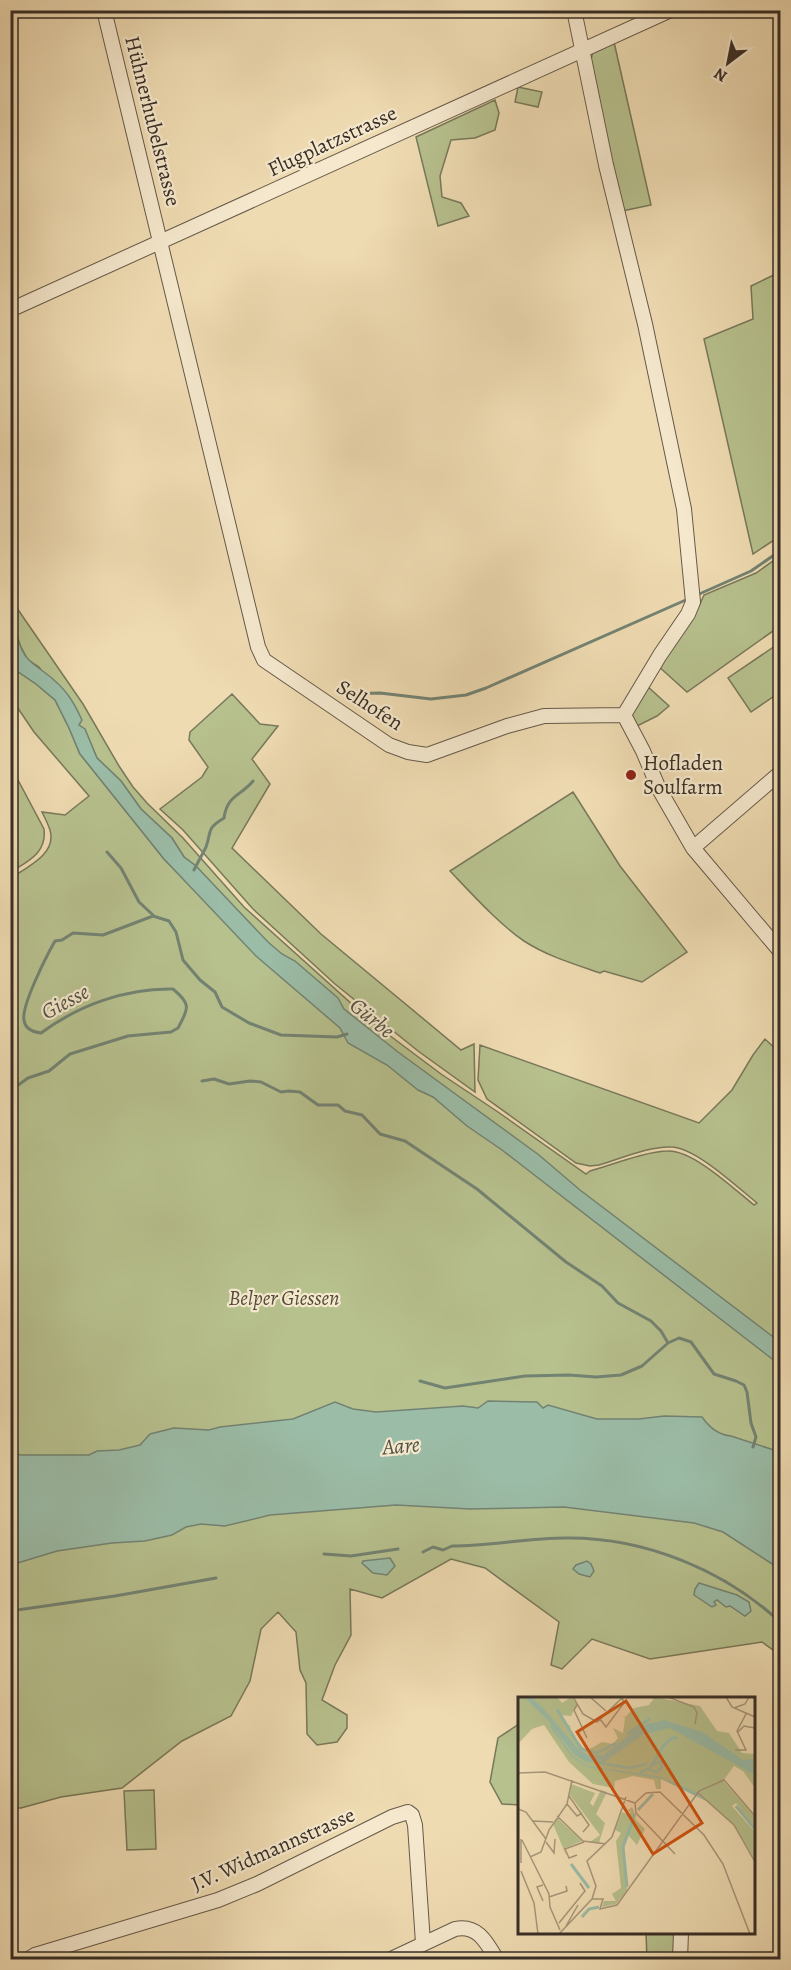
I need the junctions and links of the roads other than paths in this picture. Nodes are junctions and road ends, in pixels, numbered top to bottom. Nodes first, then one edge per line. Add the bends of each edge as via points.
1 (104, 10) edge
2 (574, 10) edge
3 (671, 10) edge
4 (583, 50) junction
5 (161, 242) junction
6 (10, 310) edge
7 (624, 715) junction
8 (780, 773) edge
9 (693, 848) junction
10 (780, 951) edge
11 (681, 1934) edge
12 (423, 1943) junction
13 (27, 1959) edge
14 (389, 1959) edge
15 (497, 1959) edge
16 (680, 1959) edge

1 - 5 street, Hühnerhubelstrasse
2 - 4 street
3 - 4 street, Flugplatzstrasse
4 - 5 street, Flugplatzstrasse
4 - 7 street via 684,509 692,596 688,614
5 - 6 street, Flugplatzstrasse
5 - 7 street, Selhofen via 264,660 389,745 427,755 544,716
7 - 9 street via 659,789
8 - 9 street
9 - 10 street
11 - 16 street
12 - 13 street, J.V. Widmannstrasse via 415,1825 408,1812 218,1900
12 - 14 street
12 - 15 street via 455,1929 468,1929 482,1936

